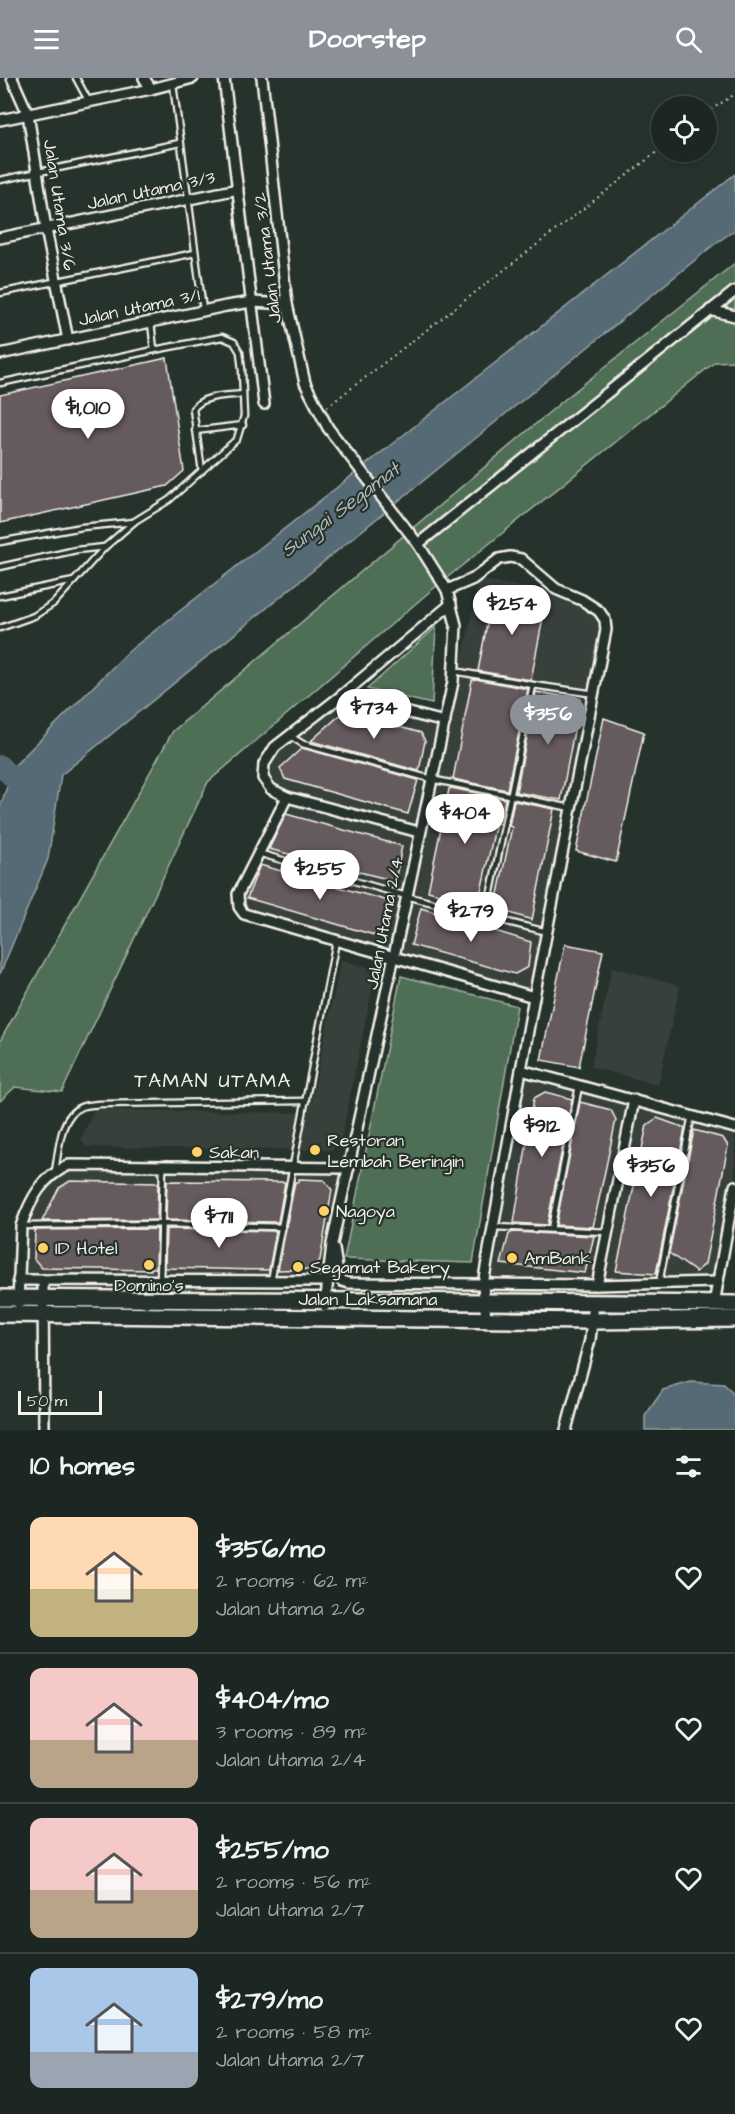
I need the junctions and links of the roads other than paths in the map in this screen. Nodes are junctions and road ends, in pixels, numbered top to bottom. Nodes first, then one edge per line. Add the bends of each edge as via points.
1 (12, 78) edge
2 (76, 78) edge
3 (144, 78) edge
4 (193, 78) edge
5 (224, 78) edge
6 (262, 78) edge
7 (172, 83) junction
8 (151, 89) junction
9 (89, 102) junction
10 (28, 114) junction
11 (0, 120) edge
12 (180, 143) junction
13 (36, 172) junction
14 (0, 180) edge
15 (238, 189) junction
16 (188, 199) junction
17 (46, 229) junction
18 (0, 238) edge
19 (195, 253) junction
20 (56, 281) junction
21 (735, 291) edge
22 (0, 293) edge
23 (252, 302) junction
24 (287, 304) junction
25 (203, 310) junction
26 (710, 310) junction
27 (735, 316) edge
28 (151, 322) junction
29 (68, 340) junction
30 (154, 350) junction
31 (0, 354) edge
32 (0, 383) edge
33 (243, 394) junction
34 (264, 404) dead end
35 (243, 425) junction
36 (328, 428) joint
37 (195, 431) junction
38 (202, 471) junction
39 (135, 521) junction
40 (0, 542) edge
41 (418, 544) junction
42 (105, 547) junction
43 (0, 567) edge
44 (74, 581) junction
45 (447, 590) junction
46 (0, 596) edge
47 (452, 604) junction
48 (0, 628) edge
49 (454, 671) junction
50 (534, 686) junction
51 (595, 694) junction
52 (341, 696) junction
53 (445, 722) junction
54 (290, 736) junction
55 (431, 779) junction
56 (511, 796) junction
57 (287, 797) junction
58 (571, 808) junction
59 (419, 832) junction
60 (258, 854) junction
61 (406, 896) junction
62 (486, 916) junction
63 (547, 932) junction
64 (337, 941) junction
65 (394, 957) junction
66 (534, 997) junction
67 (521, 1070) junction
68 (579, 1086) junction
69 (634, 1100) junction
70 (306, 1101) junction
71 (692, 1115) junction
72 (735, 1128) edge
73 (163, 1166) junction
74 (292, 1166) junction
75 (349, 1168) junction
76 (55, 1171) junction
77 (735, 1186) edge
78 (162, 1224) junction
79 (21, 1226) junction
80 (282, 1227) junction
81 (493, 1227) junction
82 (551, 1229) junction
83 (608, 1232) junction
84 (332, 1244) junction
85 (18, 1280) junction
86 (42, 1280) junction
87 (271, 1281) junction
88 (327, 1281) junction
89 (160, 1282) junction
90 (716, 1282) junction
91 (659, 1283) junction
92 (483, 1284) junction
93 (597, 1284) junction
94 (0, 1298) edge
95 (18, 1298) junction
96 (44, 1298) junction
97 (325, 1302) junction
98 (484, 1302) junction
99 (594, 1304) junction
100 (714, 1304) junction
101 (735, 1304) edge
102 (0, 1314) edge
103 (17, 1314) junction
104 (44, 1314) junction
105 (324, 1319) junction
106 (486, 1319) junction
107 (735, 1319) edge
108 (593, 1322) junction
109 (44, 1430) edge
110 (566, 1430) edge

1 - 10 street, Jalan Utama 3/6
2 - 9 lane
3 - 8 street
4 - 7 street
5 - 15 street, Jalan Utama 3/2
6 - 24 street, Jalan Utama 3/2
7 - 8 street
7 - 12 lane
8 - 9 street
9 - 10 street
10 - 11 street
10 - 13 street, Jalan Utama 3/6
12 - 13 lane
12 - 16 lane
13 - 14 lane
13 - 17 street, Jalan Utama 3/6
15 - 16 street, Jalan Utama 3/3
15 - 23 street, Jalan Utama 3/2
16 - 17 street, Jalan Utama 3/3
16 - 19 lane
17 - 18 street, Jalan Utama 3/3
17 - 20 street, Jalan Utama 3/6
19 - 20 lane
19 - 25 lane
20 - 22 lane
20 - 29 street, Jalan Utama 3/6
21 - 26 street
23 - 24 street, Jalan Utama 3/1
23 - 25 street, Jalan Utama 3/1
23 - 34 street, Jalan Utama 3/2
24 - 36 street, Jalan Utama 3/2 via 305,382
25 - 28 street, Jalan Utama 3/1
26 - 27 street
26 - 41 street
28 - 29 street, Jalan Utama 3/1
28 - 30 lane
29 - 31 street, Jalan Utama 3/1
30 - 32 lane
30 - 33 lane via 222,337 234,342 240,352
33 - 35 lane
33 - 37 lane via 198,402 193,409
35 - 37 lane
35 - 38 lane via 237,439
36 - 41 street, Jalan Utama 2/4
37 - 38 lane
38 - 39 lane
39 - 40 lane
39 - 42 lane
41 - 45 street, Jalan Utama 2/4
42 - 43 lane
42 - 44 lane
44 - 46 lane
44 - 48 lane via 54,603 34,616
45 - 47 street, Jalan Utama 2/4
45 - 51 street via 473,579 499,559 510,557 521,559 556,589 599,611 606,630
47 - 49 street, Jalan Utama 2/4 via 456,625
47 - 52 street
49 - 50 lane
49 - 53 street, Jalan Utama 2/4
50 - 51 lane
50 - 56 lane
51 - 58 street
52 - 53 street
52 - 54 street
53 - 55 street, Jalan Utama 2/4
54 - 55 lane via 303,744
54 - 57 street via 275,747 264,764 262,778 271,789
55 - 56 lane
55 - 59 street, Jalan Utama 2/4
56 - 58 lane
56 - 62 lane
57 - 59 street
57 - 60 street
58 - 63 street
59 - 61 street, Jalan Utama 2/4
60 - 61 lane
60 - 64 street via 238,894 244,914
61 - 62 lane
61 - 65 street, Jalan Utama 2/4
62 - 63 lane
63 - 66 street
64 - 65 street
64 - 70 lane
65 - 66 street
65 - 75 street, Jalan Utama 2/4
66 - 67 street
67 - 68 street
67 - 81 street
68 - 69 street
68 - 82 lane
69 - 71 street
69 - 83 street
70 - 74 lane
70 - 76 lane via 81,1107 64,1126
71 - 72 street
71 - 91 lane
73 - 74 street
73 - 76 street via 69,1165
73 - 78 lane
74 - 75 street
74 - 80 lane
75 - 84 street, Jalan Utama 2/4
76 - 79 street via 34,1195
77 - 90 street
78 - 79 lane
78 - 80 lane
78 - 89 lane
79 - 85 street
80 - 87 lane
81 - 82 lane
81 - 92 street
82 - 83 lane
83 - 93 street
84 - 88 street, Jalan Utama 2/4
84 - 92 street via 338,1274 349,1283
85 - 86 street
85 - 95 street
86 - 89 street
86 - 96 street
87 - 88 street
87 - 89 street
88 - 97 street, Jalan Utama 2/4
90 - 91 street
90 - 100 street
91 - 93 street
92 - 93 street
92 - 98 street
94 - 95 main road, Jalan Laksamana
95 - 96 main road, Jalan Laksamana
95 - 103 street
96 - 97 main road, Jalan Laksamana
96 - 104 street
97 - 98 main road, Jalan Laksamana
97 - 105 street, Jalan Utama 2/4
98 - 99 main road, Jalan Laksamana
98 - 106 street
99 - 100 main road, Jalan Laksamana
99 - 108 street
100 - 101 main road, Jalan Laksamana
102 - 103 main road, Jalan Laksamana
103 - 104 main road, Jalan Laksamana
104 - 105 main road, Jalan Laksamana
104 - 109 street
105 - 106 main road, Jalan Laksamana
106 - 108 main road, Jalan Laksamana
107 - 108 main road, Jalan Laksamana
108 - 110 street

